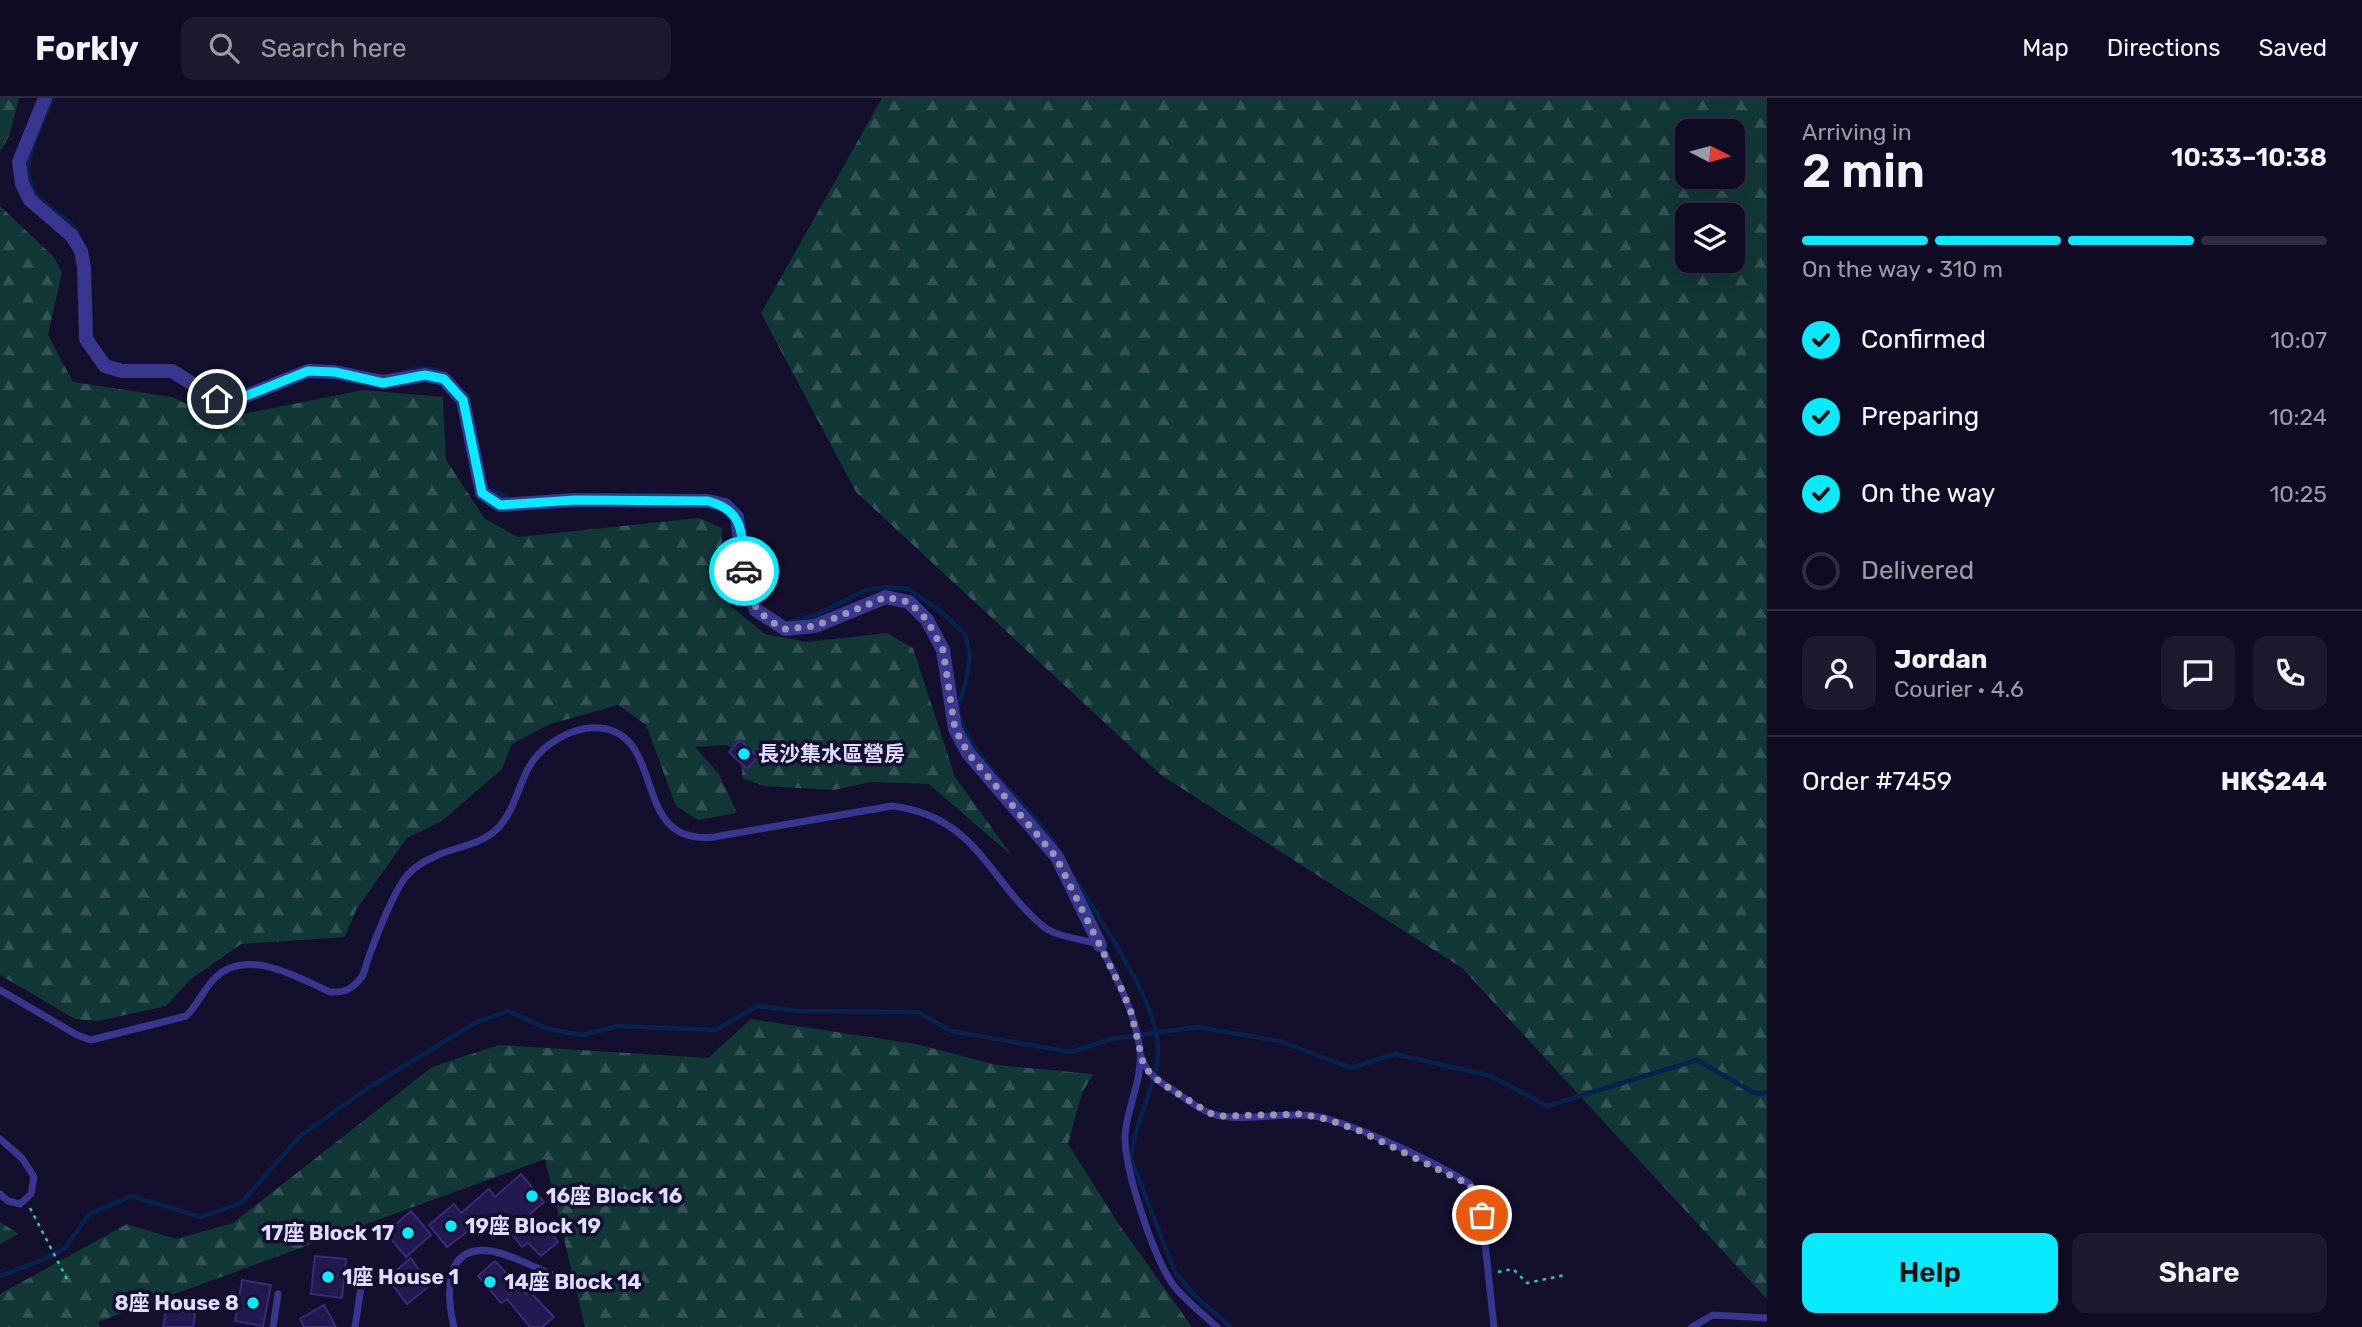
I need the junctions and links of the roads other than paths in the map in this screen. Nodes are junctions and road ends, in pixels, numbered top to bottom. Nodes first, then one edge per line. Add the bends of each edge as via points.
1 (45, 98) edge
2 (1100, 946) junction
3 (0, 990) edge
4 (1139, 1049) junction
5 (0, 1139) edge
6 (0, 1194) edge
7 (363, 1274) dead end
8 (557, 1277) dead end
9 (278, 1294) dead end
10 (1767, 1318) edge
11 (273, 1327) edge
12 (355, 1327) edge
13 (454, 1327) edge
14 (1217, 1327) edge
15 (1494, 1327) edge
16 (1692, 1327) edge

1 - 2 street via 19,162 22,184 30,200 72,236 81,251 86,339 105,366 172,372 217,399 231,402 308,371 383,383 425,375 444,379 463,400 482,493 500,505 575,500 725,505 737,517 745,584 756,610 785,629 815,626 886,597 909,602 927,620 943,650 955,729 968,753 1056,857
2 - 3 lane via 1046,929 972,845 909,808 875,808 698,839 681,835 663,818 630,743 615,731 582,728 546,748 530,765 509,812 487,838 423,862 405,878 354,988 330,992 265,966 247,964 215,977 186,1016 92,1040
2 - 4 lane via 1121,988
4 - 14 lane via 1125,1133 1128,1170 1174,1287
4 - 15 lane via 1144,1067 1161,1083 1209,1113 1301,1114 1326,1119 1470,1185 1482,1215
5 - 6 lane via 22,1158 34,1177 31,1194 20,1204
7 - 12 lane
8 - 13 lane via 489,1251 467,1255 457,1263 449,1284
9 - 11 lane
10 - 16 lane via 1713,1315

